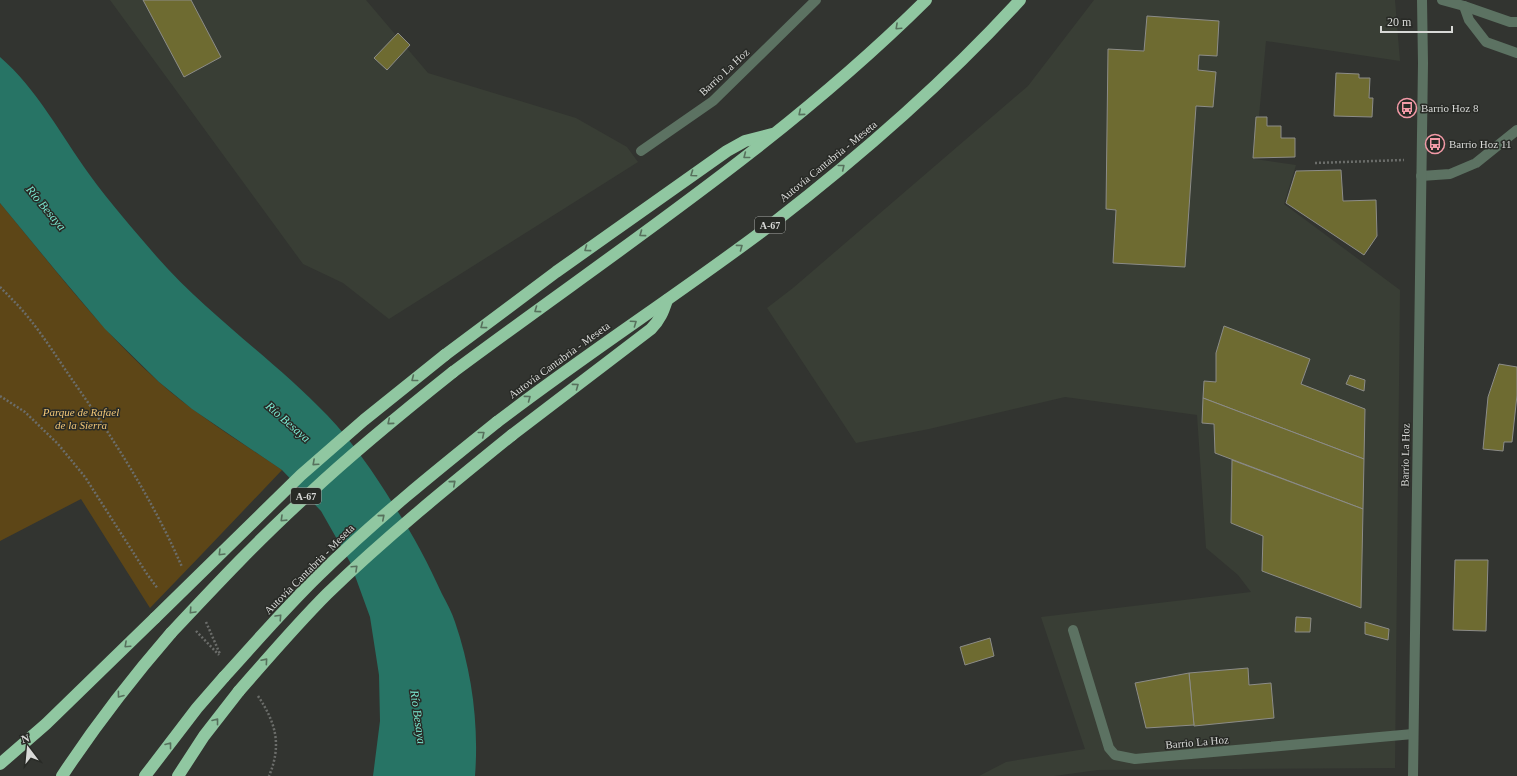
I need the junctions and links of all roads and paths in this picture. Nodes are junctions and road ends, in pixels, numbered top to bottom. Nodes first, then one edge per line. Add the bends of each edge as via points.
1 (816, 0) edge
2 (926, 0) edge
3 (1020, 0) edge
4 (1422, 0) edge
5 (1442, 0) edge
6 (1464, 6) junction
7 (1517, 22) edge
8 (1517, 53) edge
9 (1517, 130) edge
10 (777, 132) junction
11 (641, 151) dead end
12 (1421, 160) junction
13 (1315, 163) dead end
14 (1421, 176) junction
15 (0, 287) edge
16 (667, 300) junction
17 (0, 396) edge
18 (183, 568) dead end
19 (160, 590) dead end
20 (203, 615) dead end
21 (193, 628) dead end
22 (1073, 630) dead end
23 (258, 696) dead end
24 (1413, 734) junction
25 (0, 764) edge
26 (62, 776) edge
27 (145, 776) edge
28 (178, 776) edge
29 (269, 776) edge
30 (1413, 776) edge

1 - 11 street, Barrio La Hoz via 713,101
2 -> 10 highway, A-67 via 865,58
16 -> 3 highway, Autovía Cantabria - Meseta / A-67 via 772,223 871,143 964,59
4 - 12 street, Barrio La Hoz
5 - 6 street
6 - 7 street via 1510,22
6 - 8 street via 1469,20 1486,42
9 - 14 street via 1476,162 1450,174
10 -> 25 highway, bridge via 745,140 727,151 556,272 445,355 364,420 301,475 46,724
10 -> 26 highway, A-67, bridge via 453,372 400,414 309,494 171,633 127,686
12 - 13 path
12 - 14 street, Barrio La Hoz
14 - 24 street, Barrio La Hoz
15 - 18 path via 23,311 98,416 139,483
27 -> 16 highway, Autovía Cantabria - Meseta / A-67, bridge via 224,677 319,575 358,539 413,490 497,422
28 -> 16 highway, bridge via 204,736 239,691 305,616 367,556 463,474 658,323
17 - 19 path via 24,412 58,444 85,477
20 - 21 path via 220,656
22 - 24 street, Barrio La Hoz via 1109,748 1115,756 1135,759
23 - 29 path via 274,726 277,743 274,764
24 - 30 street, Barrio La Hoz

